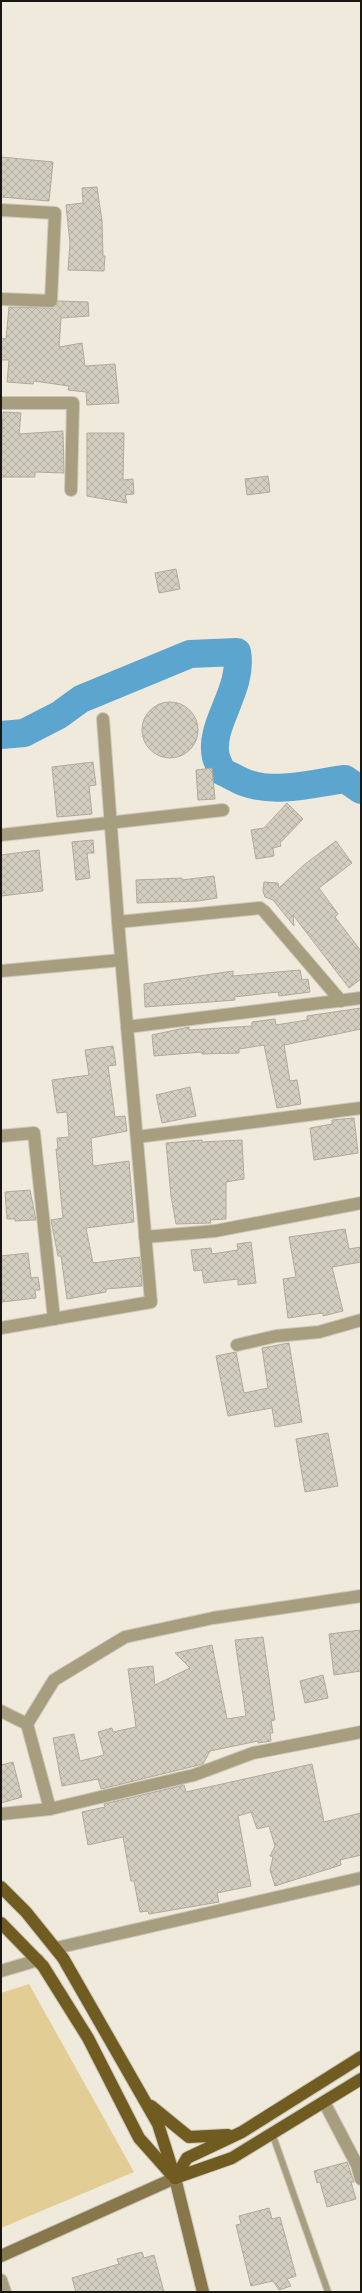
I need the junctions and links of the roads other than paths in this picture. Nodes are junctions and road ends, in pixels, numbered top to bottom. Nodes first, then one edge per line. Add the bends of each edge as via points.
1 (1, 210) edge
2 (1, 299) edge
3 (1, 403) edge
4 (71, 490) dead end
5 (103, 719) dead end
6 (222, 810) dead end
7 (110, 822) junction
8 (1, 835) edge
9 (118, 922) junction
10 (121, 960) junction
11 (1, 971) edge
12 (361, 998) edge
13 (341, 1001) junction
14 (127, 1027) junction
15 (361, 1108) edge
16 (1, 1136) edge
17 (137, 1137) junction
18 (361, 1203) edge
19 (145, 1237) junction
20 (54, 1319) junction
21 (361, 1320) edge
22 (1, 1328) edge
23 (237, 1345) dead end
24 (361, 1596) edge
25 (1, 1711) edge
26 (27, 1724) junction
27 (361, 1732) edge
28 (50, 1809) junction
29 (1, 1814) edge
30 (361, 1878) edge
31 (1, 1887) edge
32 (1, 1923) edge
33 (56, 1948) junction
34 (38, 1960) junction
35 (1, 1971) edge
36 (361, 2057) edge
37 (361, 2079) edge
38 (146, 2102) junction
39 (324, 2102) junction
40 (242, 2132) junction
41 (272, 2133) junction
42 (175, 2178) junction
43 (361, 2178) edge
44 (1, 2256) edge
45 (1, 2280) edge
46 (5, 2292) edge
47 (203, 2292) edge
48 (328, 2292) edge

1 - 2 street via 55,213 56,239 52,301
3 - 4 street via 74,403
5 - 7 street
6 - 7 street
7 - 8 street
7 - 9 street
9 - 10 street
9 - 13 street via 260,908
10 - 11 street
10 - 14 street
12 - 13 street
13 - 14 street
14 - 17 street
15 - 17 street
16 - 20 street via 34,1133
17 - 19 street
18 - 19 street via 215,1231
19 - 20 street via 152,1302
20 - 22 street
21 - 23 street via 319,1332 276,1336
24 - 26 street via 213,1618 125,1637 54,1680
25 - 26 street
26 - 28 street
27 - 28 street via 253,1753 194,1775
28 - 29 street
30 - 33 street
31 - 33 main road
32 - 34 main road
33 - 38 main road
34 - 35 street
34 - 42 main road via 88,2038 139,2138
36 - 40 main road
37 - 39 main road
38 - 40 main road via 189,2137 219,2137
38 - 42 main road via 158,2124
39 - 41 main road
39 - 43 street via 357,2164
40 - 42 main road via 187,2158
41 - 42 main road via 232,2158
41 - 48 lane
42 - 44 main road
42 - 47 main road
45 - 46 street

